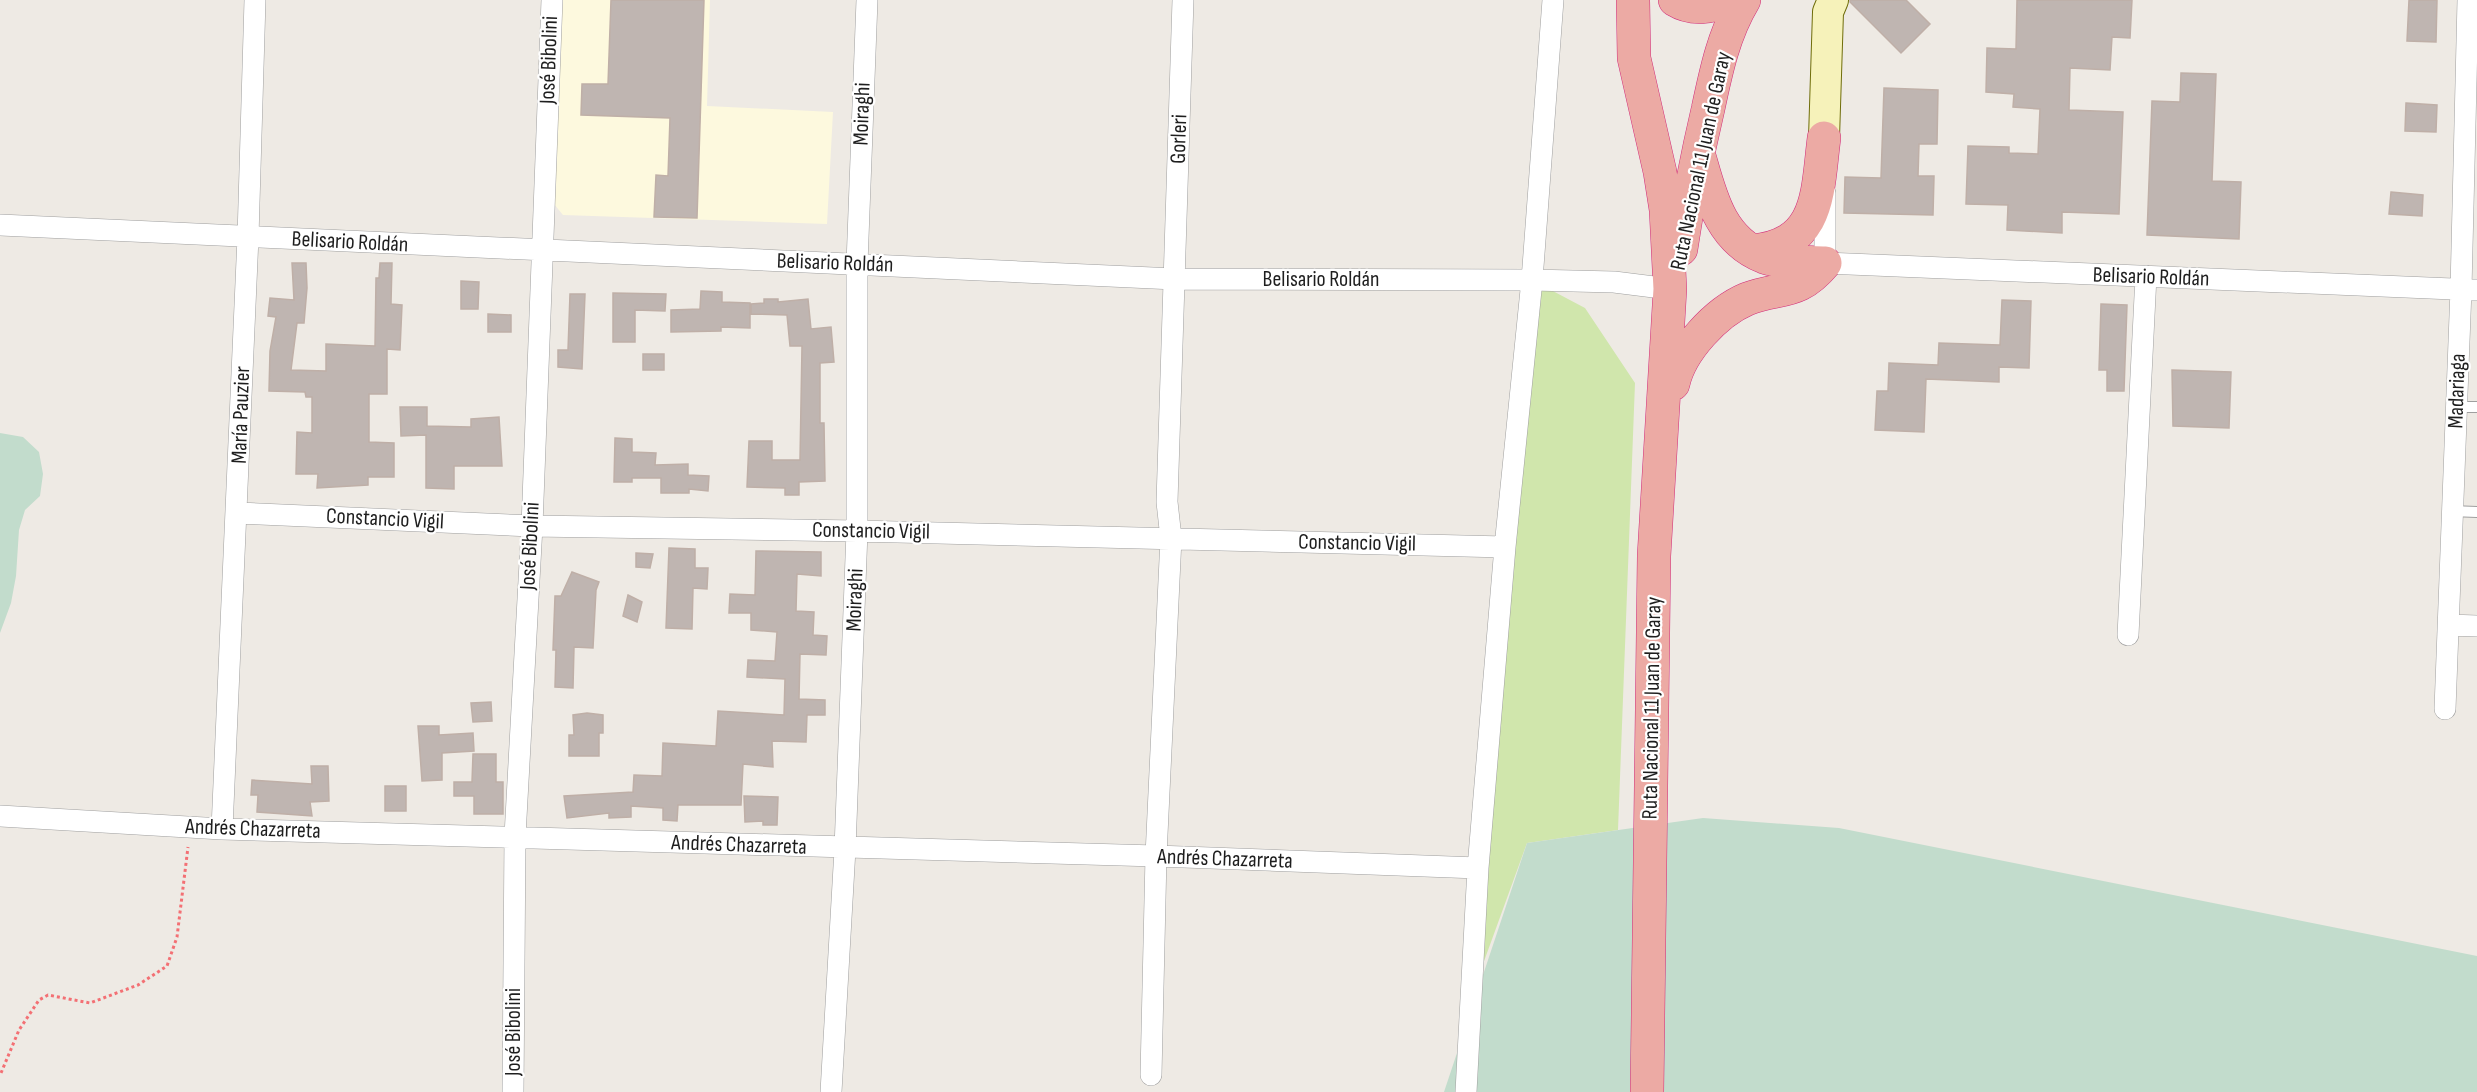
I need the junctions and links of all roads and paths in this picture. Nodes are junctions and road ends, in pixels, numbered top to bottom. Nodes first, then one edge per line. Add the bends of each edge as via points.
1 (255, 0) edge
2 (552, 0) edge
3 (867, 0) edge
4 (1183, 0) edge
5 (1553, 0) edge
6 (1633, 0) edge
7 (1675, 0) edge
8 (1730, 0) edge
9 (1744, 0) edge
10 (1833, 0) edge
11 (2468, 0) edge
12 (1824, 138) junction
13 (1698, 153) junction
14 (0, 225) edge
15 (248, 237) junction
16 (542, 251) junction
17 (1753, 251) junction
18 (1825, 263) junction
19 (857, 264) junction
20 (2146, 276) junction
21 (1175, 279) junction
22 (1532, 280) junction
23 (1670, 289) junction
24 (2469, 290) edge
25 (1669, 325) junction
26 (2467, 407) edge
27 (1663, 435) junction
28 (2451, 512) junction
29 (2477, 512) edge
30 (237, 513) junction
31 (532, 526) junction
32 (857, 531) junction
33 (1171, 538) junction
34 (1505, 547) junction
35 (2449, 625) junction
36 (2477, 626) edge
37 (2128, 634) dead end
38 (2445, 709) dead end
39 (0, 816) edge
40 (190, 828) junction
41 (222, 829) junction
42 (515, 836) junction
43 (844, 849) junction
44 (1156, 856) junction
45 (1478, 868) junction
46 (1, 1073) edge
47 (1151, 1075) dead end
48 (513, 1092) edge
49 (831, 1092) edge
50 (1466, 1092) edge
51 (1647, 1092) edge

1 - 15 street, María Pauzier
2 - 16 street, José Bibolini
3 - 19 street, Moiraghi
4 - 21 street, Gorleri
5 - 22 street
6 - 23 highway, Ruta Nacional 11 Juan de Garay via 1634,58 1666,210
7 - 8 highway via 1698,8
9 - 13 highway, Ruta Nacional 11 Juan de Garay via 1718,61
10 - 12 main road via 1828,12
11 - 24 street, Madariaga
12 - 17 highway via 1814,207 1808,221 1786,243 1774,249
12 - 18 street
13 - 17 highway via 1723,224
13 - 25 highway, Ruta Nacional 11 Juan de Garay
14 - 15 street, Belisario Roldán
15 - 16 street, Belisario Roldán
15 - 30 street, María Pauzier
16 - 19 street, Belisario Roldán
16 - 31 street, José Bibolini
17 - 18 highway via 1778,260
18 - 20 street, Belisario Roldán
18 - 27 highway via 1802,285 1746,300 1691,343 1676,368
19 - 21 street, Belisario Roldán
19 - 32 street, Moiraghi
20 - 24 street, Belisario Roldán
20 - 37 street
21 - 22 street, Belisario Roldán
21 - 33 street, Gorleri via 1167,502
22 - 23 street, Belisario Roldán via 1614,282
22 - 34 street
23 - 25 highway, Ruta Nacional 11 Juan de Garay
24 - 26 street, Madariaga
25 - 27 highway, Ruta Nacional 11 Juan de Garay
26 - 28 street, Madariaga
27 - 51 highway, Ruta Nacional 11 Juan de Garay via 1654,556
28 - 29 lane
28 - 35 street, Madariaga
30 - 31 street, Constancio Vigil
30 - 41 street, María Pauzier
31 - 32 street, Constancio Vigil
31 - 42 street, José Bibolini
32 - 33 street, Constancio Vigil
32 - 43 street, Moiraghi
33 - 34 street, Constancio Vigil
33 - 44 street, Gorleri
34 - 45 street
35 - 36 street
35 - 38 street, Madariaga
39 - 40 street, Andrés Chazarreta
40 - 41 street, Andrés Chazarreta
40 - 46 path via 177,937 167,966 138,985 90,1003 48,995 39,1000 20,1030
41 - 42 street, Andrés Chazarreta
42 - 43 street, Andrés Chazarreta
42 - 48 street, José Bibolini
43 - 44 street, Andrés Chazarreta
43 - 49 street, Moiraghi
44 - 45 street, Andrés Chazarreta
44 - 47 street, Gorleri
45 - 50 street

